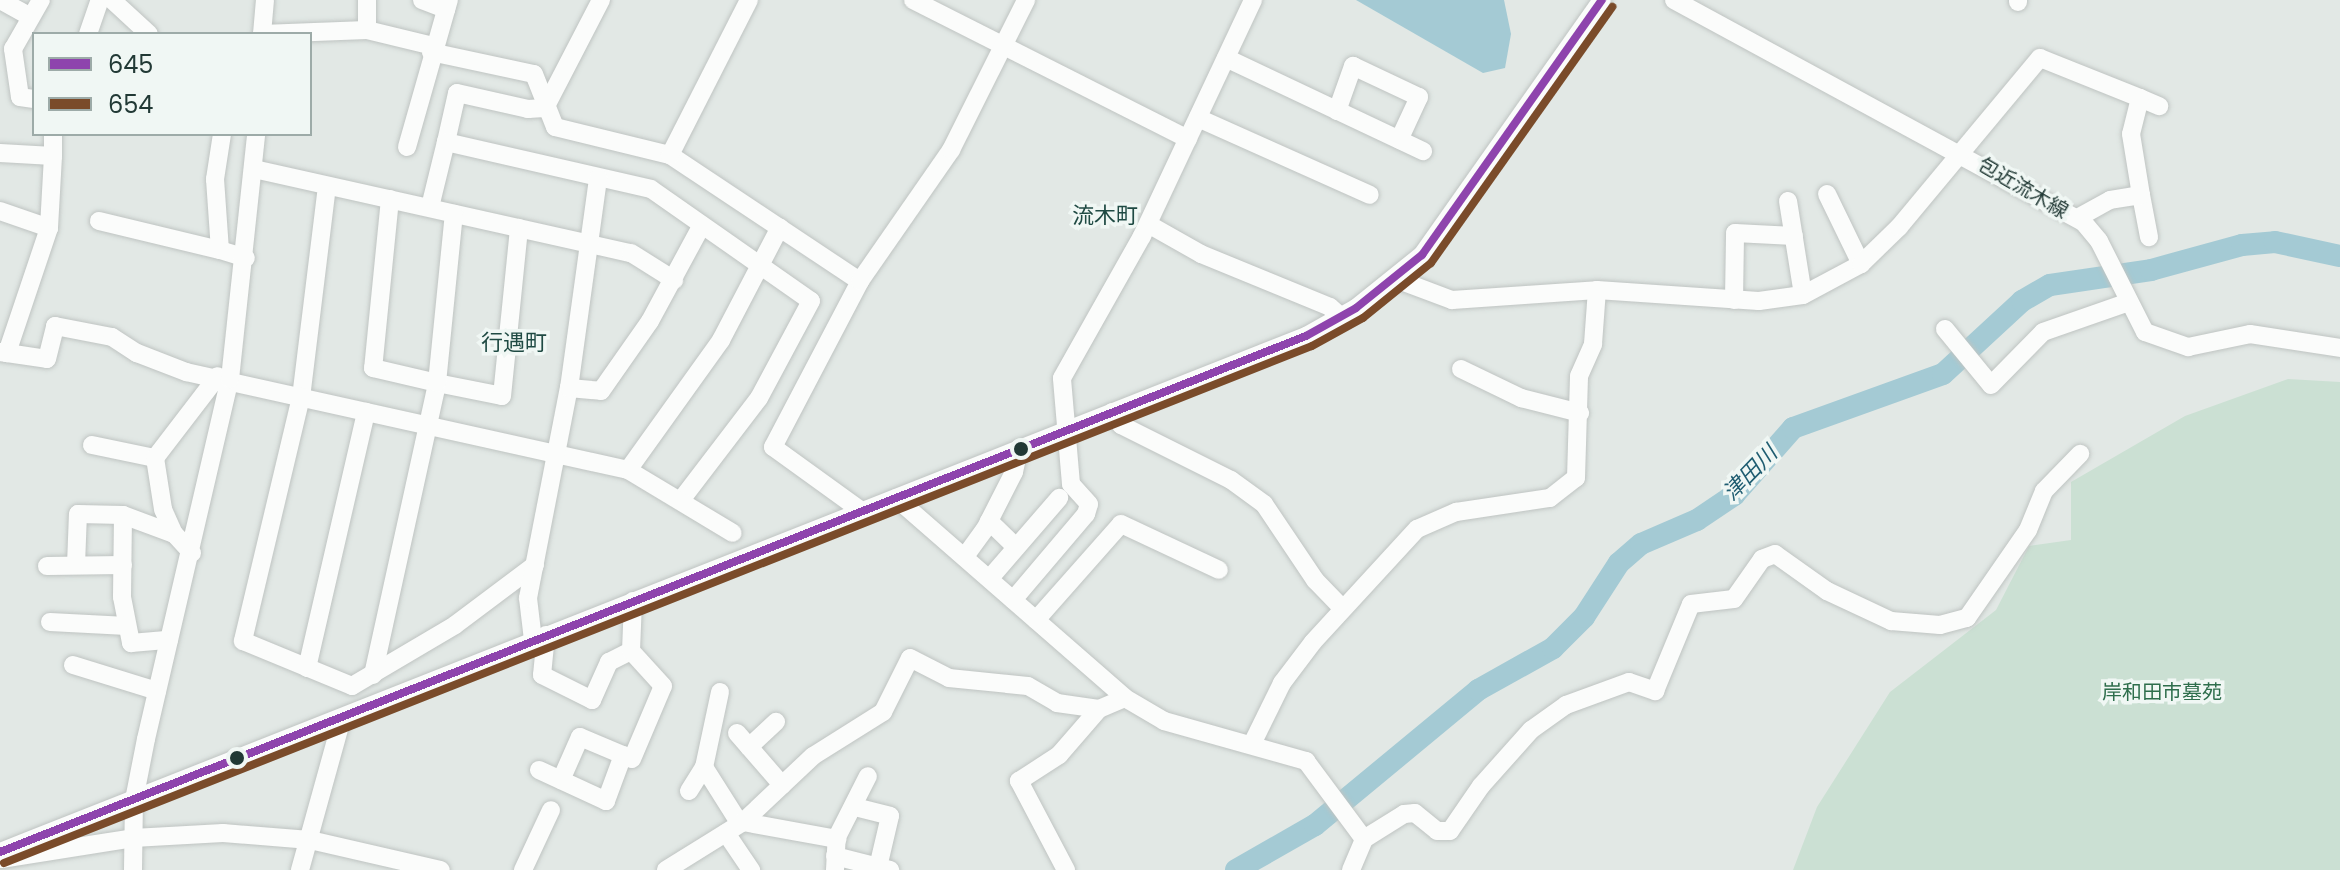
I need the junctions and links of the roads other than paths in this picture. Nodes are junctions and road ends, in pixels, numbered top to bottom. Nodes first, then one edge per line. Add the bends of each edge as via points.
1 (0, 0) edge
2 (41, 0) edge
3 (100, 0) edge
4 (112, 0) edge
5 (265, 0) edge
6 (367, 0) edge
7 (422, 0) edge
8 (601, 0) edge
9 (749, 0) edge
10 (913, 0) edge
11 (1026, 0) edge
12 (1253, 0) edge
13 (1602, 0) edge
14 (1674, 0) edge
15 (447, 5) edge
16 (31, 17) junction
17 (367, 30) junction
18 (89, 32) edge
19 (147, 32) edge
20 (262, 32) edge
21 (312, 32) edge
22 (1003, 46) junction
23 (432, 49) junction
24 (1226, 58) junction
25 (2140, 98) junction
26 (32, 99) edge
27 (2159, 106) dead end
28 (545, 108) junction
29 (1337, 111) junction
30 (1198, 118) junction
31 (53, 136) edge
32 (222, 136) edge
33 (256, 136) edge
34 (1188, 139) junction
35 (1399, 140) junction
36 (446, 142) junction
37 (407, 147) dead end
38 (1423, 151) dead end
39 (1958, 151) junction
40 (0, 154) edge
41 (670, 155) junction
42 (53, 156) junction
43 (254, 169) junction
44 (598, 178) junction
45 (327, 186) junction
46 (1827, 194) dead end
47 (1370, 195) dead end
48 (2141, 195) junction
49 (390, 199) junction
50 (1788, 201) dead end
51 (430, 207) junction
52 (0, 211) edge
53 (454, 214) junction
54 (2077, 218) junction
55 (99, 221) dead end
56 (1148, 224) junction
57 (702, 225) junction
58 (780, 227) junction
59 (49, 228) junction
60 (519, 228) junction
61 (1794, 236) junction
62 (2149, 237) dead end
63 (587, 244) junction
64 (220, 250) junction
65 (246, 258) junction
66 (1861, 264) junction
67 (761, 265) junction
68 (1396, 279) junction
69 (674, 280) junction
70 (860, 281) junction
71 (1597, 290) junction
72 (1803, 295) junction
73 (2127, 297) junction
74 (1734, 300) junction
75 (1341, 317) junction
76 (1945, 329) dead end
77 (2340, 348) edge
78 (4, 353) edge
79 (1461, 369) dead end
80 (224, 378) junction
81 (437, 383) junction
82 (569, 388) junction
83 (301, 397) junction
84 (366, 412) junction
85 (1112, 412) junction
86 (1580, 413) junction
87 (429, 426) junction
88 (1068, 430) junction
89 (92, 445) dead end
90 (1019, 449) junction
91 (557, 454) junction
92 (2080, 454) dead end
93 (155, 458) junction
94 (628, 470) junction
95 (896, 498) junction
96 (1059, 498) dead end
97 (681, 500) junction
98 (863, 512) junction
99 (123, 515) junction
100 (989, 521) junction
101 (733, 533) dead end
102 (174, 534) junction
103 (1016, 547) junction
104 (1057, 548) junction
105 (192, 553) junction
106 (966, 555) junction
107 (76, 565) junction
108 (123, 565) junction
109 (535, 565) junction
110 (47, 566) dead end
111 (1081, 569) junction
112 (1219, 570) dead end
113 (990, 578) junction
114 (1013, 600) junction
115 (633, 601) junction
116 (1342, 608) junction
117 (1036, 620) junction
118 (50, 622) dead end
119 (127, 626) junction
120 (539, 638) junction
121 (169, 640) junction
122 (631, 651) junction
123 (73, 665) dead end
124 (307, 668) junction
125 (373, 675) junction
126 (157, 691) junction
127 (720, 692) dead end
128 (1125, 698) junction
129 (1099, 709) junction
130 (342, 719) junction
131 (776, 722) dead end
132 (1253, 742) junction
133 (623, 755) junction
134 (704, 767) junction
135 (539, 770) dead end
136 (868, 776) dead end
137 (561, 780) junction
138 (782, 785) junction
139 (689, 791) dead end
140 (134, 800) junction
141 (855, 807) junction
142 (551, 810) dead end
143 (737, 827) junction
144 (133, 838) junction
145 (1364, 839) junction
146 (310, 840) junction
147 (0, 852) edge
148 (0, 859) edge
149 (835, 861) edge
150 (379, 862) edge
151 (884, 868) edge
152 (133, 870) edge
153 (300, 870) edge
154 (441, 870) edge
155 (523, 870) edge
156 (666, 870) edge
157 (751, 870) edge
158 (1066, 870) edge
159 (1351, 870) edge

1 - 16 street
2 - 16 street
3 - 18 street
4 - 19 street
5 - 20 street
6 - 17 street
7 - 15 street
8 - 28 street
9 - 41 street
10 - 22 street
11 - 22 street
12 - 24 street
13 - 68 street via 1446,228
14 - 39 street, 包近流木線
15 - 23 street
16 - 26 street via 13,49 20,97
17 - 21 street
17 - 23 street
22 - 34 street
22 - 70 street via 951,150
23 - 28 street via 534,74
23 - 37 street
24 - 29 street
24 - 30 street
25 - 27 street
25 - 39 street via 2040,58
25 - 48 street via 2131,134
28 - 36 street via 457,93
28 - 41 street via 555,127
29 - 35 street
29 - 35 street via 1353,66 1419,97
30 - 34 street
30 - 47 street
31 - 42 street
32 - 64 street via 215,179
33 - 43 street
34 - 56 street
35 - 38 street
36 - 44 street
36 - 51 street
39 - 54 street, 包近流木線
39 - 66 street via 1899,227
40 - 42 street
41 - 58 street
42 - 59 street
43 - 45 street
43 - 65 street
44 - 57 street via 651,189
44 - 63 street
45 - 49 street
45 - 83 street
46 - 66 street
48 - 54 street via 2110,200
48 - 62 street
49 - 51 street
49 - 81 street via 373,368
50 - 61 street
51 - 53 street
52 - 59 street
53 - 60 street
53 - 81 street
54 - 73 street, 包近流木線 via 2099,241
55 - 64 street
56 - 75 street via 1201,254 1330,307
56 - 88 street via 1062,378
57 - 67 street
57 - 69 street
58 - 67 street
58 - 70 street
59 - 78 street
60 - 63 street
60 - 81 street via 502,396
61 - 72 street
61 - 74 street via 1735,233
63 - 69 street via 631,253
63 - 82 street
64 - 65 street
65 - 80 street
66 - 72 street
67 - 94 street via 714,352
67 - 97 street via 811,301 759,398
68 - 71 street via 1452,300
68 - 75 street
69 - 82 street via 601,391
70 - 98 street via 773,447
71 - 74 street
71 - 86 street via 1593,344 1579,376
72 - 74 street
73 - 76 street via 2043,332 1991,385
73 - 77 street, 包近流木線 via 2145,332 2166,342 2188,347 2250,334
75 - 85 street via 1306,336
78 - 80 street via 47,359 55,326 112,337 186,372
79 - 86 street via 1521,398
80 - 83 street
80 - 93 street
80 - 105 street
81 - 87 street
82 - 91 street
83 - 84 street
83 - 124 street via 243,641
84 - 87 street
84 - 124 street
85 - 88 street
85 - 116 street via 1121,425 1231,480 1264,504 1315,580
86 - 116 street via 1580,466 1565,490 1550,498 1437,517 1417,529
87 - 91 street
87 - 125 street
88 - 90 street
88 - 104 street via 1071,484 1089,504
89 - 93 street
90 - 95 street
90 - 100 street via 1014,472
91 - 94 street
91 - 109 street
92 - 145 street via 2044,491 2028,530 1967,618 1940,625 1891,621 1827,591 1775,554 1762,559 1734,599 1691,604 1655,691 1629,682 1566,705 1531,730 1450,831 1437,831 1415,813 1404,814
93 - 102 street via 163,509
94 - 97 street
95 - 98 street
95 - 106 street
96 - 103 street
97 - 101 street
98 - 115 street
99 - 102 street
99 - 107 street via 78,514
99 - 108 street
100 - 103 street
100 - 106 street
102 - 105 street
103 - 113 street
104 - 111 street
104 - 114 street
105 - 121 street
106 - 113 street
107 - 108 street
107 - 110 street
108 - 119 street
109 - 120 street via 527,618
109 - 125 street via 455,625
111 - 112 street via 1121,524
111 - 117 street
113 - 114 street
114 - 117 street
115 - 120 street
115 - 122 street
116 - 132 street via 1282,683
117 - 128 street
118 - 119 street
119 - 121 street via 131,643
120 - 122 street via 542,675 592,700 609,662
120 - 130 street
121 - 126 street
122 - 133 street via 663,686 632,759
123 - 126 street
124 - 125 street via 352,686
126 - 140 street
127 - 134 street
128 - 129 street
128 - 132 street via 1164,721
129 - 138 street via 1057,703 1028,686 949,678 910,658 883,712 813,756
129 - 158 street via 1059,755 1019,781
130 - 140 street
130 - 146 street
131 - 138 street via 743,740
132 - 145 street via 1299,756
133 - 137 street via 580,737
133 - 137 street via 606,801
134 - 139 street
134 - 143 street
135 - 137 street
136 - 141 street
138 - 143 street
140 - 144 street
140 - 147 street
141 - 149 street
141 - 151 street via 890,816
142 - 155 street
143 - 149 street
143 - 156 street
143 - 157 street
144 - 146 street via 223,833
144 - 148 street
144 - 152 street
145 - 159 street
146 - 150 street
146 - 153 street
149 - 151 street
150 - 154 street

